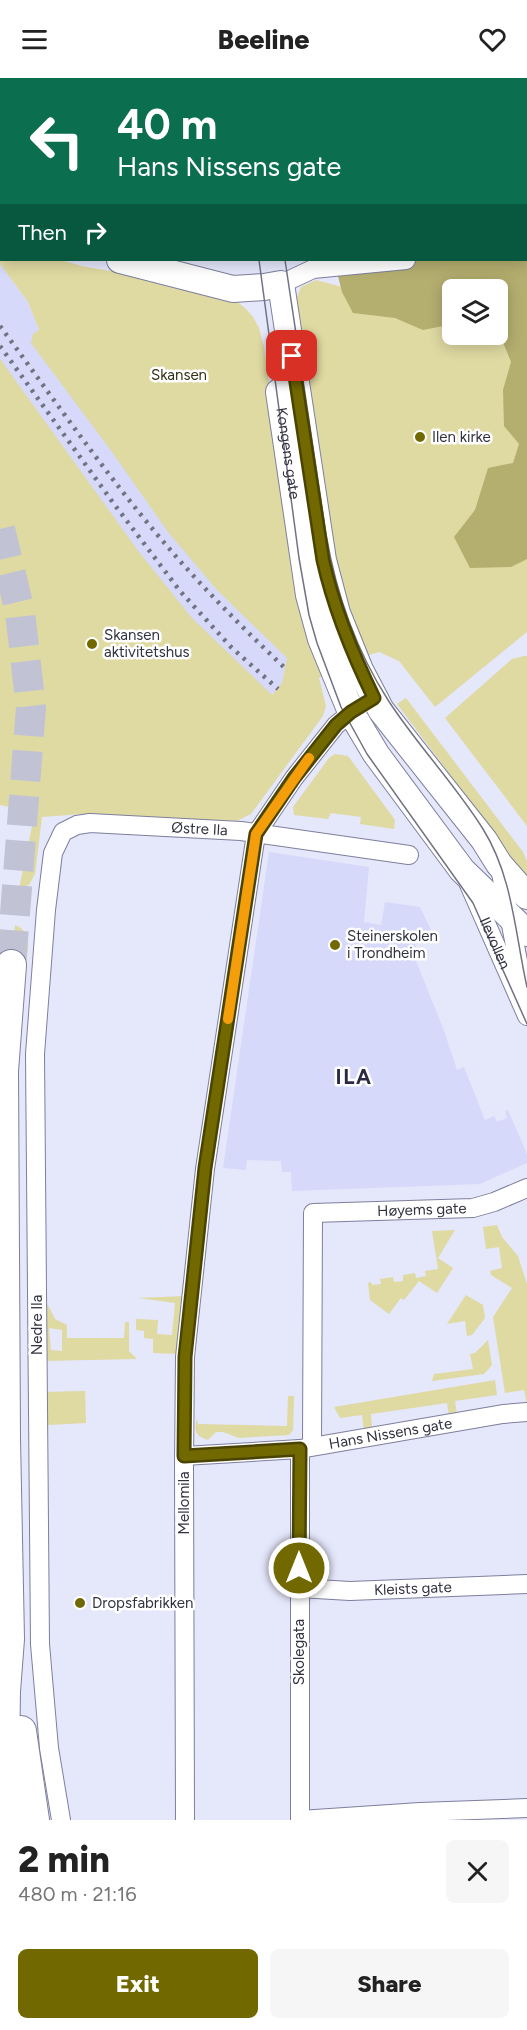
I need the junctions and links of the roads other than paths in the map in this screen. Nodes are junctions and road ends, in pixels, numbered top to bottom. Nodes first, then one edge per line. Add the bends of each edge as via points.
1 (128, 261) edge
2 (396, 261) edge
3 (177, 267) edge
4 (273, 286) junction
5 (374, 698) junction
6 (351, 712) junction
7 (63, 832) joint
8 (256, 834) junction
9 (440, 839) joint
10 (409, 855) dead end
11 (500, 864) junction
12 (462, 870) junction
13 (527, 896) edge
14 (519, 925) edge
15 (11, 965) tunnel mouth
16 (527, 1008) edge
17 (527, 1016) edge
18 (527, 1188) edge
19 (313, 1214) joint
20 (527, 1412) edge
21 (306, 1447) junction
22 (184, 1456) junction
23 (527, 1584) edge
24 (299, 1588) junction
25 (14, 1758) junction
26 (527, 1808) edge
27 (11, 1820) edge
28 (34, 1820) edge
29 (61, 1820) edge
30 (185, 1820) edge
31 (300, 1820) edge

1 - 3 main road
2 - 4 street via 313,269
3 - 4 main road via 233,289
4 - 5 main road, Kongens gate via 325,569 337,614
4 - 6 main road, Kongens gate via 309,595 321,639
5 - 6 street, Mellomila
5 - 11 main road, Kongens gate
6 - 8 street, Mellomila via 294,778
6 - 9 main road, Kongens gate via 376,754
7 - 8 street, Østre Ila via 90,823
7 - 29 street, Nedre Ila via 53,853 35,1054 40,1644 49,1748
8 - 10 street, Østre Ila
8 - 22 street, Mellomila via 205,1168 185,1357
9 - 12 main road, Ilevollen
11 - 13 main road
11 - 14 street, Ilevollen
12 - 14 main road, Ilevollen
12 - 17 street, Ilevollen
14 - 16 street, Ilevollen
15 - 25 highway via 3,1071 5,1426
18 - 19 street, Høyems gate via 473,1208
19 - 21 street, Skolegata
20 - 21 street, Hans Nissens gate
21 - 22 street, Hans Nissens gate
21 - 24 street, Skolegata
22 - 30 street, Mellomila
23 - 24 street, Kleists gate via 351,1591
24 - 31 street, Skolegata
25 - 27 highway
25 - 28 highway
26 - 31 street

